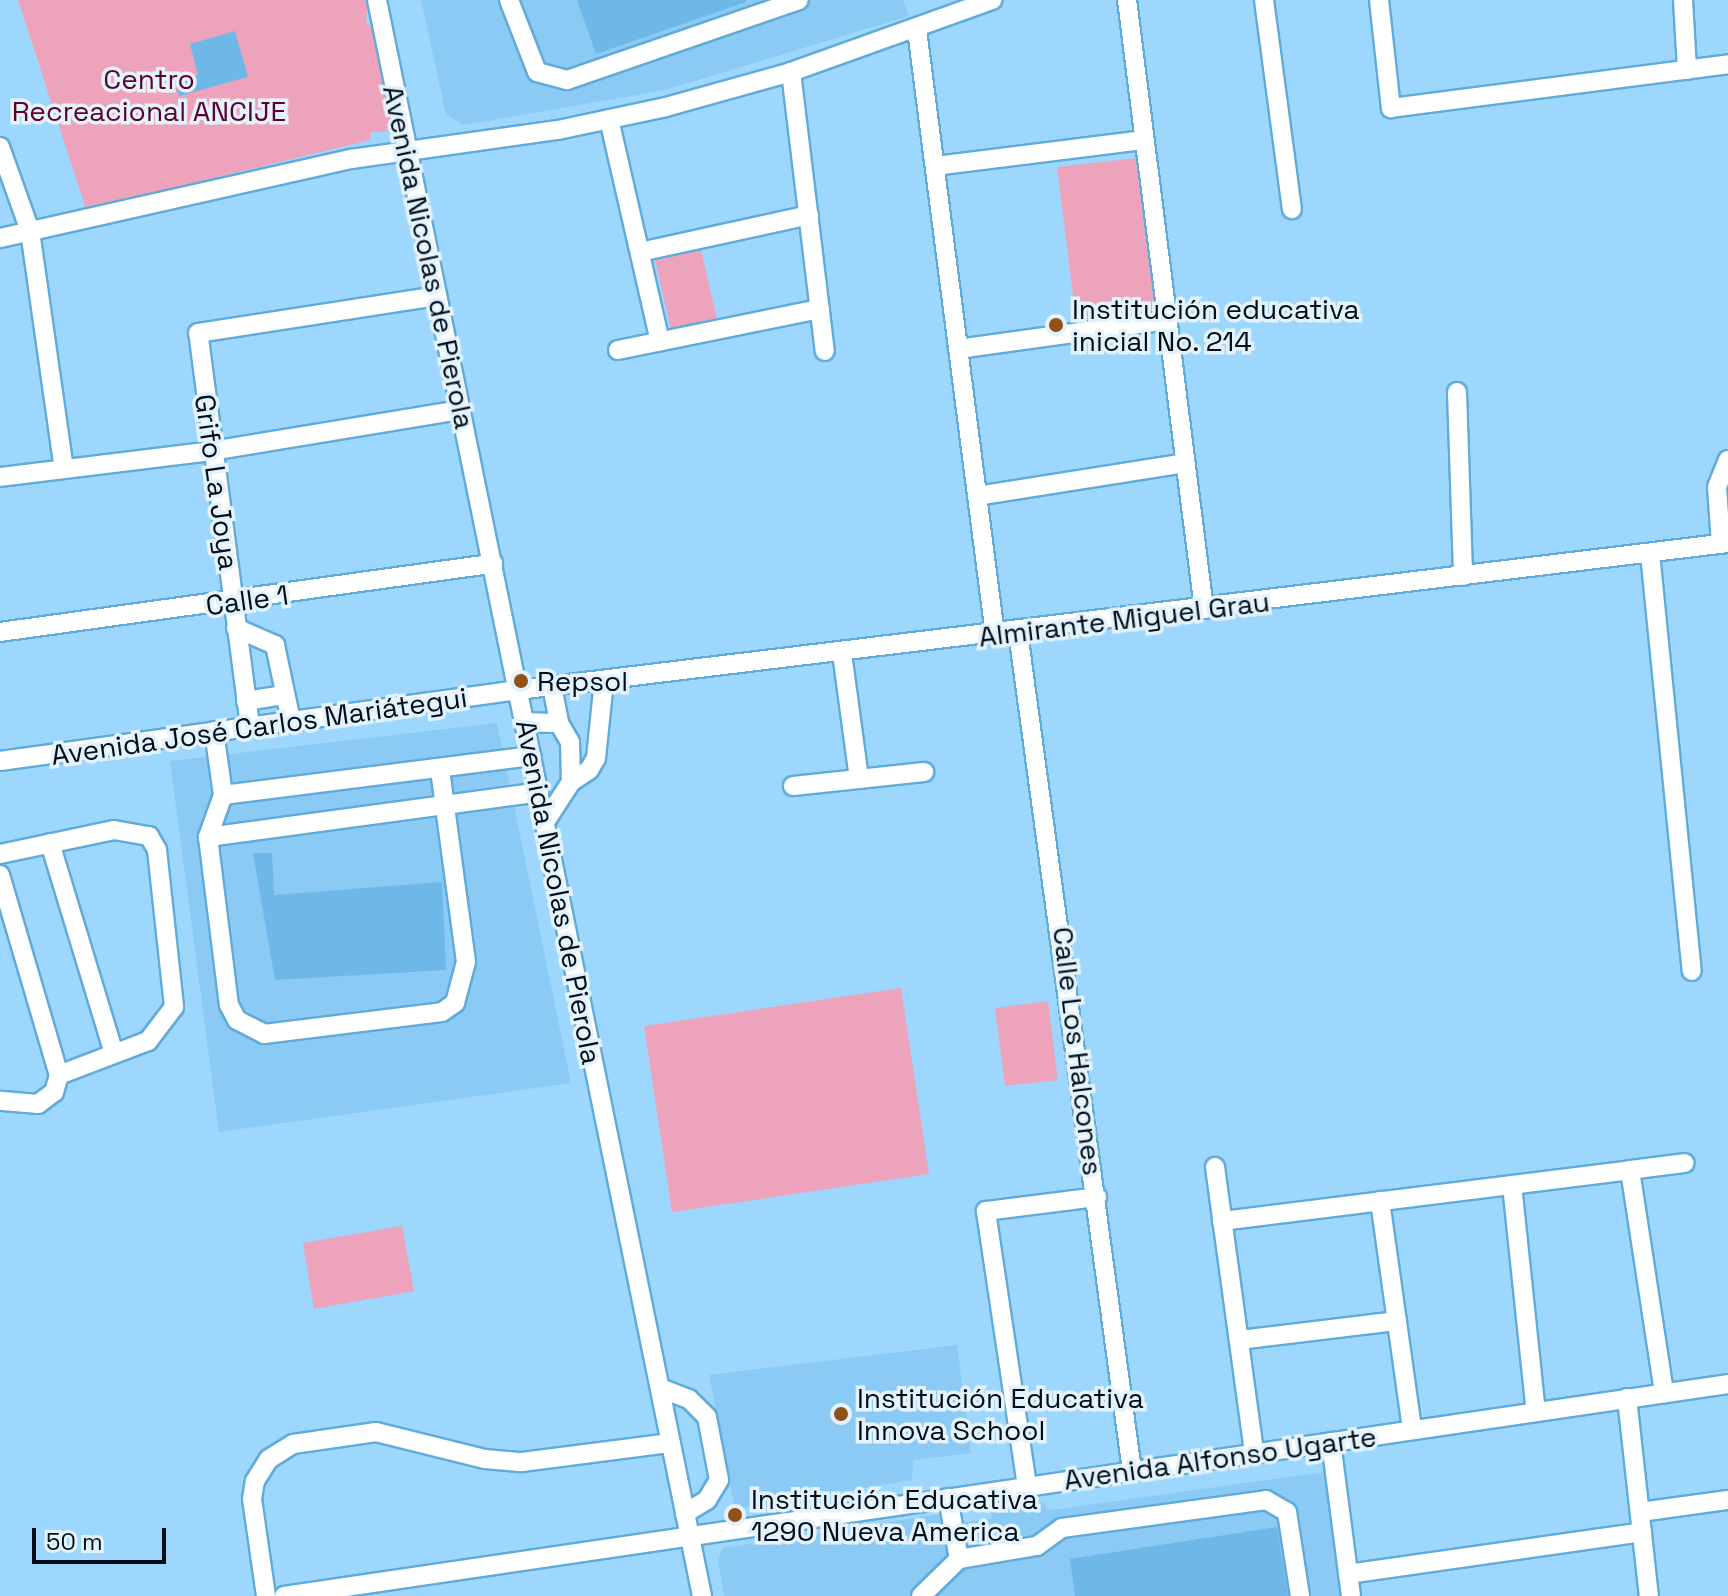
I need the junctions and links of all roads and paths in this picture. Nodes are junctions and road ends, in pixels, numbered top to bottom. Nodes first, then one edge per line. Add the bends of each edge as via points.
1 (377, 0) edge
2 (509, 0) edge
3 (799, 0) edge
4 (992, 0) edge
5 (1127, 0) edge
6 (1264, 0) edge
7 (1379, 0) edge
8 (1683, 0) edge
9 (917, 30) junction
10 (1728, 64) edge
11 (1687, 70) junction
12 (791, 72) junction
13 (609, 119) junction
14 (1143, 140) junction
15 (0, 147) edge
16 (407, 150) junction
17 (935, 166) junction
18 (1292, 209) dead end
19 (809, 215) junction
20 (30, 231) junction
21 (0, 238) edge
22 (640, 252) junction
23 (437, 296) junction
24 (820, 309) junction
25 (1167, 320) junction
26 (660, 341) junction
27 (958, 349) junction
28 (618, 350) dead end
29 (825, 351) dead end
30 (1457, 392) dead end
31 (461, 410) junction
32 (212, 451) junction
33 (1728, 460) edge
34 (1185, 463) junction
35 (64, 469) junction
36 (0, 477) edge
37 (977, 496) junction
38 (1724, 543) edge
39 (1650, 553) junction
40 (493, 564) junction
41 (1463, 576) junction
42 (233, 602) junction
43 (1204, 609) junction
44 (236, 628) junction
45 (0, 632) edge
46 (1018, 632) junction
47 (995, 635) junction
48 (842, 653) junction
49 (604, 681) junction
50 (552, 686) junction
51 (518, 690) junction
52 (283, 695) junction
53 (246, 701) junction
54 (291, 721) junction
55 (525, 722) junction
56 (559, 723) junction
57 (250, 726) junction
58 (214, 731) junction
59 (532, 756) junction
60 (0, 761) edge
61 (440, 769) junction
62 (924, 772) dead end
63 (859, 779) junction
64 (571, 782) junction
65 (793, 786) dead end
66 (539, 792) junction
67 (223, 795) junction
68 (445, 807) junction
69 (545, 822) junction
70 (208, 837) junction
71 (50, 843) junction
72 (0, 854) edge
73 (0, 875) edge
74 (1692, 971) dead end
75 (114, 1054) junction
76 (59, 1075) junction
77 (0, 1101) edge
78 (1685, 1163) dead end
79 (1215, 1167) dead end
80 (1630, 1170) junction
81 (1512, 1185) junction
82 (1097, 1197) junction
83 (1380, 1201) junction
84 (1222, 1221) junction
85 (1397, 1321) junction
86 (1239, 1340) junction
87 (1728, 1384) edge
88 (660, 1388) junction
89 (1664, 1393) junction
90 (1627, 1398) junction
91 (1536, 1412) junction
92 (1412, 1430) junction
93 (1331, 1442) junction
94 (671, 1443) junction
95 (1254, 1453) junction
96 (1132, 1471) junction
97 (1027, 1486) junction
98 (948, 1498) junction
99 (1728, 1500) edge
100 (1640, 1512) junction
101 (685, 1513) junction
102 (1642, 1532) junction
103 (690, 1538) junction
104 (959, 1559) junction
105 (1348, 1574) junction
106 (266, 1596) edge
107 (284, 1596) edge
108 (702, 1596) edge
109 (921, 1596) edge
110 (1300, 1596) edge
111 (1351, 1596) edge
112 (1649, 1596) edge

1 - 16 street, Avenida Nicolas de Pierola
2 - 3 street via 537,72 567,80
4 - 9 street
5 - 14 street
6 - 18 street
7 - 11 street via 1391,108
8 - 11 street
9 - 12 street
9 - 17 street
10 - 11 street
12 - 13 street
12 - 19 street
13 - 16 street
13 - 22 street
14 - 17 street
14 - 25 street
15 - 20 street
16 - 20 street
16 - 23 street, Avenida Nicolas de Pierola
17 - 27 street
19 - 22 street
19 - 24 street
20 - 21 street
20 - 35 street
22 - 26 street
23 - 31 street, Avenida Nicolas de Pierola
23 - 32 street, Grifo La Joya via 198,333
24 - 26 street
24 - 29 street
25 - 27 street
25 - 34 street
26 - 28 street
27 - 37 street
30 - 41 street
31 - 32 street
31 - 40 street, Avenida Nicolas de Pierola
32 - 35 street
32 - 42 street, Grifo La Joya
33 - 38 street via 1717,487
34 - 37 street
34 - 43 street
35 - 36 street
37 - 47 street
38 - 39 street, Almirante Miguel Grau
39 - 41 street, Almirante Miguel Grau
39 - 74 street
40 - 42 street, Calle 1
40 - 51 street, Avenida Nicolas de Pierola
41 - 43 street, Almirante Miguel Grau
42 - 44 street, Grifo La Joya
42 - 45 street, Calle 1
43 - 46 street, Almirante Miguel Grau
44 - 52 street via 275,645
44 - 53 street, Grifo La Joya
46 - 47 street, Almirante Miguel Grau
46 - 82 street, Calle Los Halcones
47 - 48 street, Almirante Miguel Grau
48 - 49 street, Almirante Miguel Grau
48 - 63 street
49 - 50 street, Almirante Miguel Grau
49 - 64 street via 596,758
50 - 51 street, Almirante Miguel Grau
50 - 56 street
51 - 54 street, Avenida José Carlos Mariátegui
51 - 55 street, Avenida Nicolas de Pierola
52 - 53 street
52 - 54 street
53 - 57 street, Grifo La Joya
54 - 57 street, Avenida José Carlos Mariátegui
55 - 56 street
55 - 59 street, Avenida Nicolas de Pierola
56 - 64 street via 570,742
57 - 58 street, Avenida José Carlos Mariátegui
58 - 60 street, Avenida José Carlos Mariátegui
58 - 67 street
59 - 61 street
59 - 66 street, Avenida Nicolas de Pierola
61 - 67 street
61 - 68 street
62 - 63 street
63 - 65 street
64 - 69 street
66 - 68 street
66 - 69 street, Avenida Nicolas de Pierola
67 - 70 street
68 - 70 street
68 - 70 street via 466,962 455,1003 442,1012 278,1035 248,1028 229,1005
69 - 88 street, Avenida Nicolas de Pierola
71 - 72 street
71 - 75 street
71 - 75 street via 132,830 149,836 157,850 174,1007 148,1041
73 - 76 street
75 - 76 street
76 - 77 street via 54,1092 38,1104
78 - 80 street
79 - 84 street
80 - 81 street
80 - 89 street
81 - 83 street
81 - 91 street
82 - 96 street, Calle Los Halcones
82 - 97 street via 986,1211
83 - 84 street
83 - 85 street
84 - 86 street
85 - 86 street
85 - 92 street
86 - 95 street
87 - 89 street, Avenida Alfonso Ugarte
88 - 94 street, Avenida Nicolas de Pierola
88 - 101 street via 701,1409 716,1464 715,1492
89 - 90 street, Avenida Alfonso Ugarte
90 - 91 street, Avenida Alfonso Ugarte
90 - 100 street
91 - 92 street, Avenida Alfonso Ugarte
92 - 93 street, Avenida Alfonso Ugarte
93 - 95 street, Avenida Alfonso Ugarte
93 - 105 street
94 - 101 street, Avenida Nicolas de Pierola
94 - 106 street via 522,1462 485,1459 376,1432 293,1444 269,1459 254,1490
95 - 96 street, Avenida Alfonso Ugarte
96 - 97 street, Avenida Alfonso Ugarte
97 - 98 street, Avenida Alfonso Ugarte
98 - 103 street, Avenida Alfonso Ugarte
98 - 104 street
99 - 100 street
100 - 102 street
101 - 103 street, Avenida Nicolas de Pierola
102 - 105 street
102 - 112 street
103 - 107 street, Avenida Alfonso Ugarte
103 - 108 street, Avenida Nicolas de Pierola
104 - 109 street
104 - 110 street via 1037,1546 1062,1528 1266,1500 1287,1512
105 - 111 street

